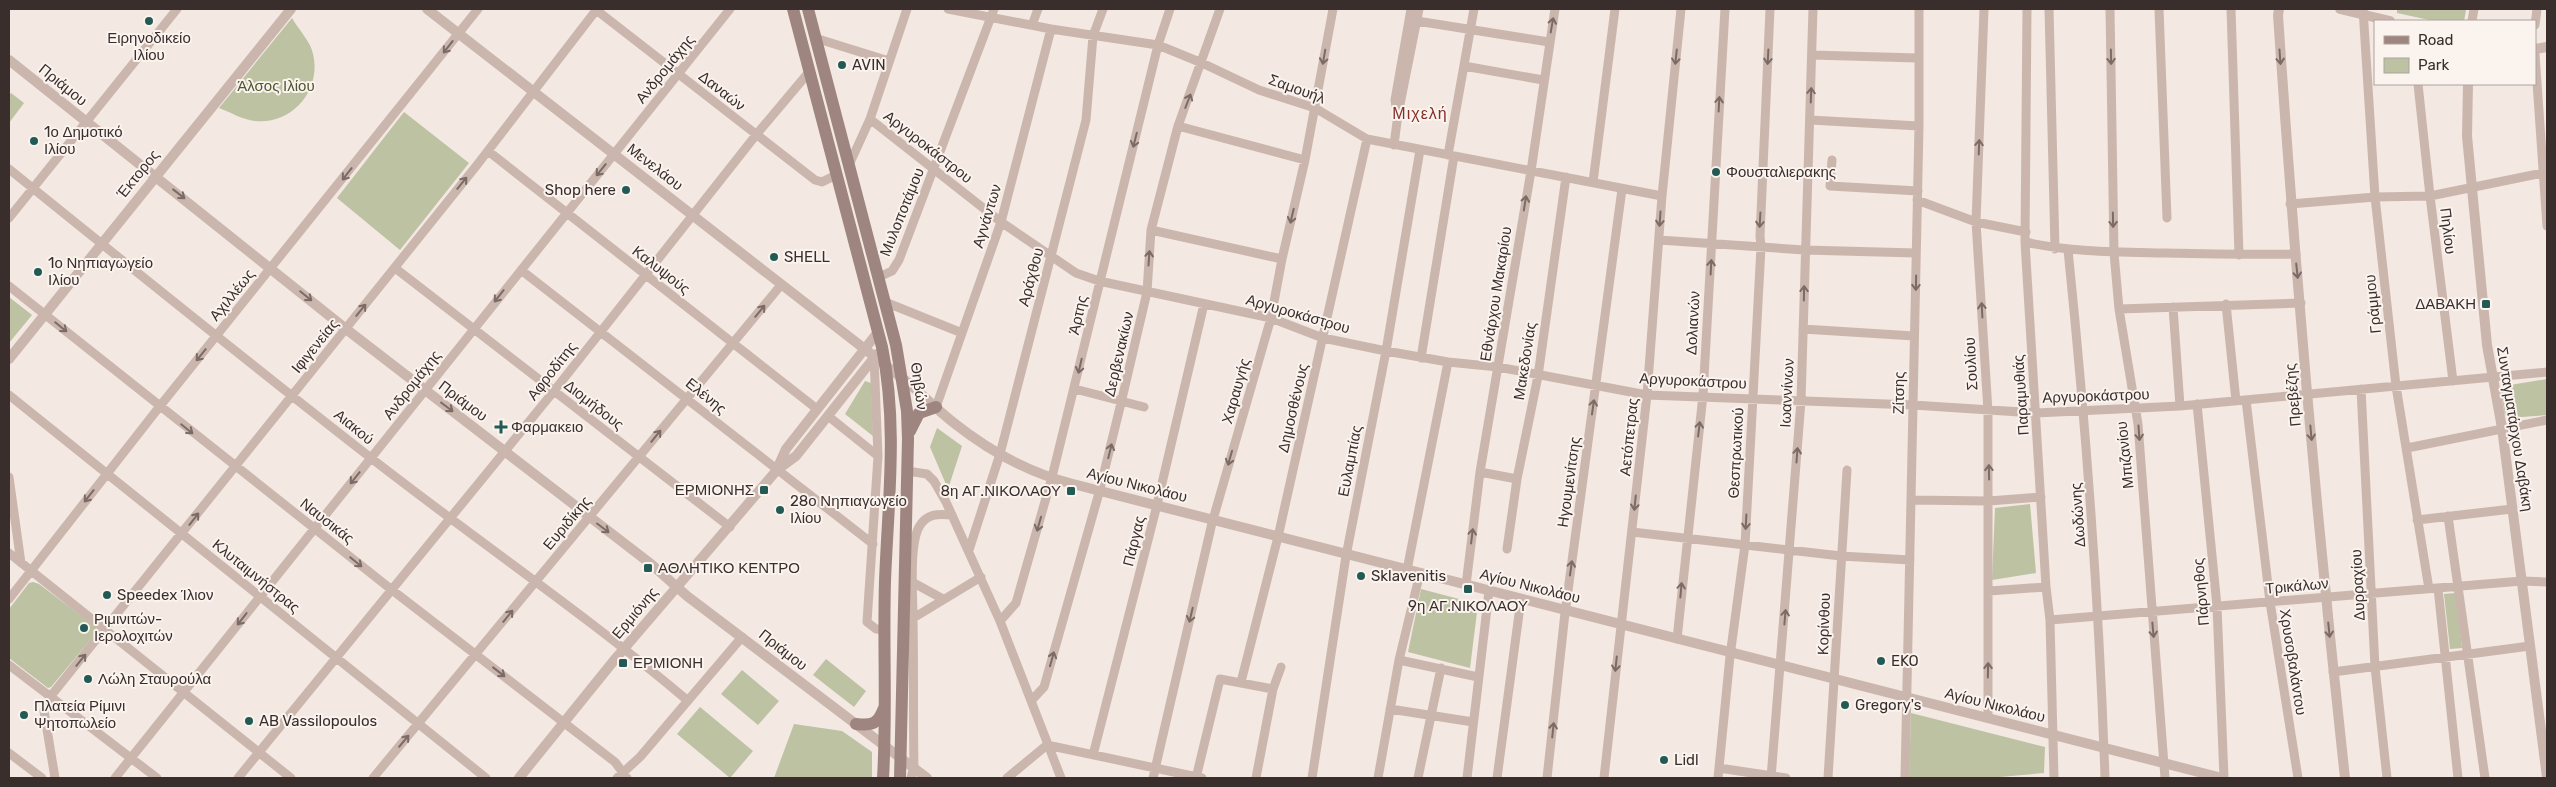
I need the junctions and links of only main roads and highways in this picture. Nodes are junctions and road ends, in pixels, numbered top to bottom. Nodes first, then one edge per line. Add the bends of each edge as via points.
1 (793, 9) edge
2 (808, 9) edge
3 (936, 407) road end
4 (908, 439) junction
5 (886, 704) junction
6 (856, 724) road end
7 (883, 778) edge
8 (900, 778) edge

1 - 5 main road, Θηβών via 878,332 878,352 886,364 891,418
2 - 4 main road, Θηβών via 896,345
3 - 4 main road via 923,410 915,418
4 - 8 main road, Θηβών via 908,621
5 - 6 main road via 880,718 872,725
5 - 7 main road, Θηβών

